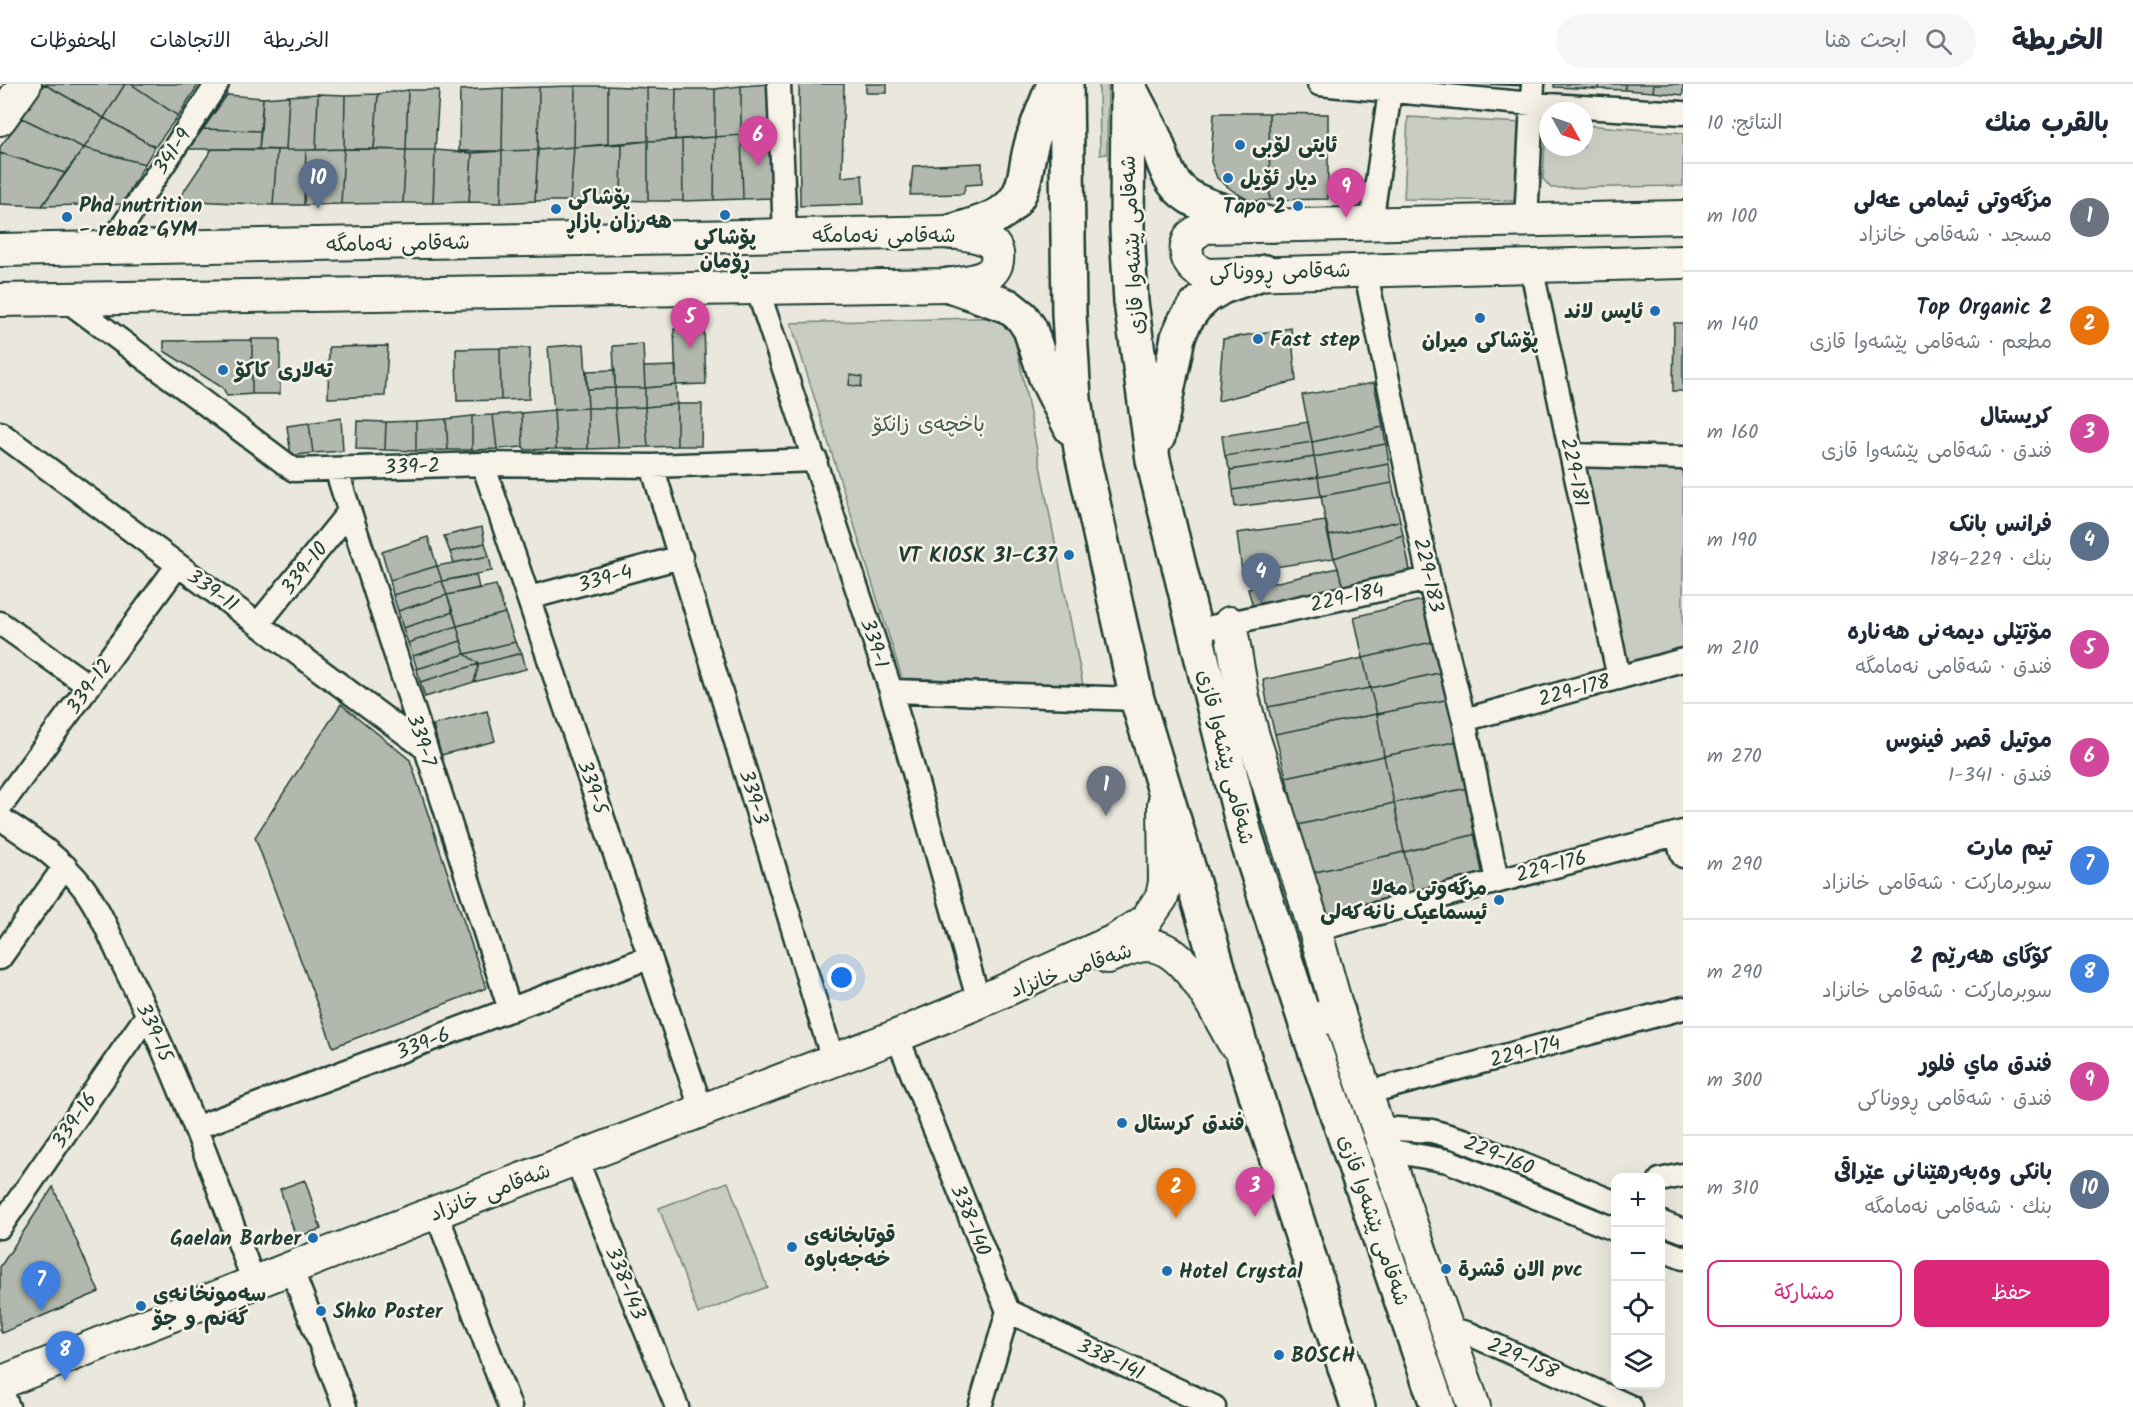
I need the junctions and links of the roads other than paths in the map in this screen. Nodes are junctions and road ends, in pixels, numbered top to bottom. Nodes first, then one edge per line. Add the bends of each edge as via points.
1 (24, 84) edge
2 (216, 84) edge
3 (779, 84) edge
4 (1054, 84) edge
5 (1066, 84) edge
6 (1319, 84) edge
7 (1128, 85) edge
8 (1390, 91) junction
9 (1532, 94) edge
10 (1683, 113) edge
11 (0, 119) edge
12 (1683, 217) edge
13 (1526, 221) junction
14 (1371, 224) junction
15 (1272, 225) junction
16 (951, 232) junction
17 (785, 235) junction
18 (108, 248) junction
19 (0, 250) edge
20 (1683, 262) edge
21 (1531, 266) junction
22 (1365, 269) junction
23 (1265, 272) junction
24 (949, 285) junction
25 (758, 288) junction
26 (65, 299) junction
27 (0, 300) edge
28 (0, 433) edge
29 (1081, 449) junction
30 (1572, 455) junction
31 (1683, 458) edge
32 (816, 460) junction
33 (1153, 460) junction
34 (483, 464) junction
35 (652, 466) junction
36 (336, 469) junction
37 (349, 512) junction
38 (681, 557) junction
39 (178, 565) junction
40 (1429, 579) junction
41 (529, 598) junction
42 (0, 623) edge
43 (1230, 623) junction
44 (258, 624) junction
45 (1194, 631) junction
46 (1683, 660) edge
47 (1619, 678) junction
48 (89, 686) junction
49 (891, 691) junction
50 (1137, 699) junction
51 (1464, 720) junction
52 (425, 748) junction
53 (1164, 787) junction
54 (0, 807) edge
55 (0, 818) edge
56 (1680, 833) edge
57 (1683, 856) edge
58 (65, 866) junction
59 (1497, 880) junction
60 (1315, 930) junction
61 (650, 957) junction
62 (0, 958) edge
63 (979, 1002) junction
64 (1683, 1008) edge
65 (510, 1010) junction
66 (1338, 1012) junction
67 (148, 1014) junction
68 (1306, 1024) junction
69 (897, 1035) junction
70 (833, 1060) junction
71 (1246, 1064) junction
72 (1366, 1093) junction
73 (702, 1111) junction
74 (195, 1128) junction
75 (1382, 1139) junction
76 (576, 1159) junction
77 (1683, 1175) edge
78 (1665, 1179) edge
79 (1609, 1196) edge
80 (436, 1212) junction
81 (1665, 1224) edge
82 (0, 1227) edge
83 (1611, 1228) edge
84 (1683, 1232) edge
85 (1665, 1251) edge
86 (1683, 1258) edge
87 (291, 1268) junction
88 (254, 1282) junction
89 (1008, 1311) junction
90 (1447, 1328) junction
91 (0, 1385) edge
92 (8, 1407) edge
93 (345, 1407) edge
94 (510, 1407) edge
95 (677, 1407) edge
96 (980, 1407) edge
97 (1214, 1407) edge
98 (1359, 1407) edge
99 (1438, 1407) edge
100 (1474, 1407) edge
101 (1631, 1407) edge

1 - 11 main road
2 - 18 street, 341-9
3 - 17 street
4 - 16 highway via 1030,148 1017,198 997,216
5 - 29 highway via 1069,314
6 - 8 street
7 - 15 highway via 1156,141 1169,178 1179,189 1199,202
7 - 33 highway, شەقامی پێشەوا قازی via 1131,302
8 - 9 street
8 - 14 street
9 - 10 street
9 - 13 street
12 - 13 main road, شەقامی ڕووناکی
13 - 14 main road, شەقامی ڕووناکی
14 - 15 main road, شەقامی ڕووناکی
15 - 23 main road, شەقامی ڕووناکی via 1204,227 1193,233 1186,248 1190,264 1203,274
16 - 17 main road, شەقامی نەمامگە
16 - 24 main road, شەقامی نەمامگە via 987,239 995,247 997,258 986,276
17 - 18 main road, شەقامی نەمامگە
18 - 19 main road, شەقامی نەمامگە
20 - 21 main road, شەقامی ڕووناکی
21 - 22 main road, شەقامی ڕووناکی
21 - 30 street, 229-181
22 - 23 main road, شەقامی ڕووناکی
22 - 40 street, 229-183
23 - 33 highway via 1222,286 1195,307 1185,321 1178,337
24 - 25 main road, شەقامی نەمامگە
24 - 29 highway via 1008,306 1025,321 1046,378
25 - 26 main road, شەقامی نەمامگە
25 - 32 street, 339-1
26 - 27 main road, شەقامی نەمامگە
26 - 36 street, 339-2 via 294,470
28 - 39 street, 339-11
29 - 50 highway
30 - 31 street
30 - 47 street, 229-181
32 - 35 street, 339-2
32 - 49 street, 339-1
33 - 45 highway, شەقامی پێشەوا قازی
34 - 35 street, 339-2
34 - 36 street, 339-2
34 - 41 street, 339-5
35 - 38 street, 339-3
36 - 37 street, 339-7
37 - 44 street, 339-10
37 - 52 street, 339-7
38 - 41 street, 339-4
38 - 70 street, 339-3
39 - 44 street, 339-11
39 - 48 street, 339-12
40 - 43 street, 229-184
40 - 51 street, 229-183
41 - 61 street, 339-5
42 - 48 street
43 - 45 street, 229-184
43 - 60 main road via 1253,736
44 - 52 street, 339-11
45 - 68 highway, شەقامی پێشەوا قازی via 1245,834
46 - 47 street, 229-178
47 - 51 street, 229-178
48 - 54 street, 339-12
49 - 50 street
49 - 63 street, 339-1
50 - 53 highway
51 - 59 street, 229-183
52 - 65 street, 339-7
53 - 63 main road, شەقامی خانزاد via 1165,882 1162,897 1146,920 1116,940
53 - 71 highway
55 - 58 street, 339-15
56 - 57 street
56 - 59 street, 229-176
58 - 62 street
58 - 67 street, 339-15 via 89,897
59 - 60 street, 229-176
60 - 66 main road
61 - 65 street, 339-6
61 - 73 street, 339-5
63 - 69 main road, شەقامی خانزاد
63 - 71 main road, شەقامی خانزاد via 1148,945 1176,956 1197,981
64 - 72 street, 229-174
65 - 74 street, 339-6
66 - 68 highway
66 - 72 main road
67 - 74 street, 339-15
67 - 82 street, 339-16
68 - 99 highway, شەقامی پێشەوا قازی
69 - 70 main road, شەقامی خانزاد
69 - 89 street, 338-140
70 - 73 main road, شەقامی خانزاد
71 - 98 highway
72 - 75 main road
73 - 76 main road, شەقامی خانزاد
74 - 88 street, 339-15
75 - 79 street, 229-160 via 1432,1131
75 - 83 street, 229-160 via 1448,1161
75 - 90 main road
76 - 80 main road, شەقامی خانزاد
76 - 95 street, 338-143
77 - 78 street
80 - 87 main road, شەقامی خانزاد
80 - 94 street
81 - 84 street
85 - 86 street
87 - 88 main road, شەقامی خانزاد
87 - 93 street
88 - 91 main road, شەقامی خانزاد
89 - 96 street
89 - 97 street, 338-141
90 - 100 main road
90 - 101 street, 229-158 via 1470,1334
91 - 92 street

